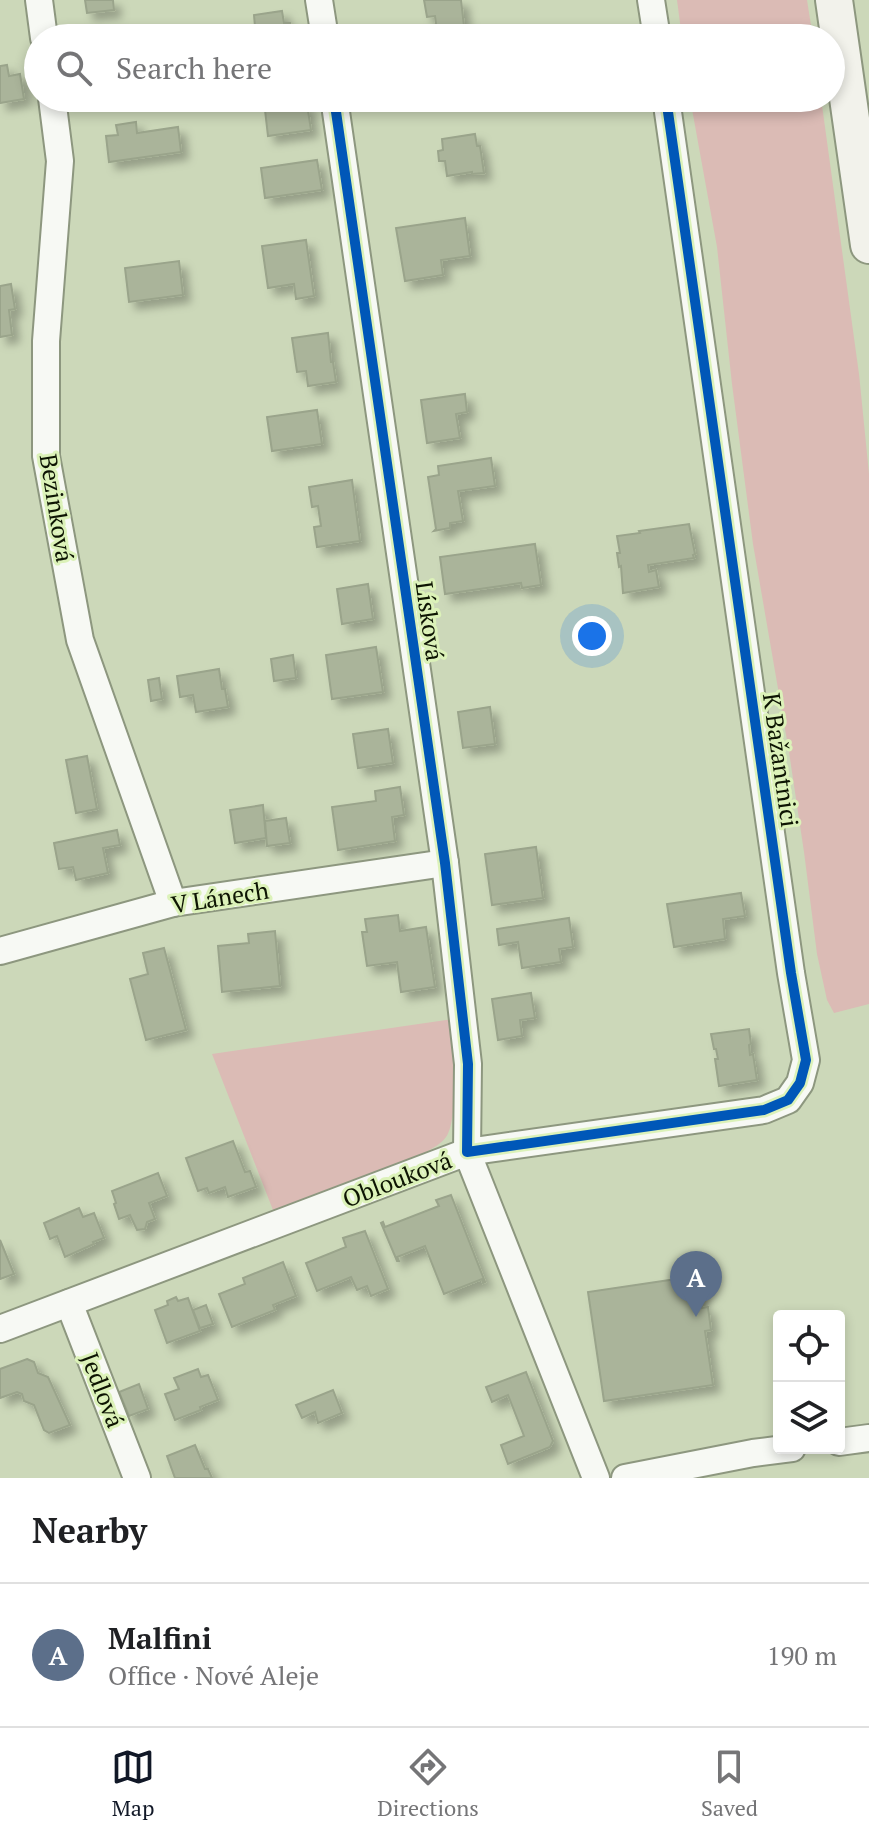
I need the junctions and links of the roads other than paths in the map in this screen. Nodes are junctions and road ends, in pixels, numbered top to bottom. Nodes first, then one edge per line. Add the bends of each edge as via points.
1 (39, 0) edge
2 (319, 0) edge
3 (651, 0) edge
4 (834, 0) edge
5 (42, 24) edge
6 (323, 24) edge
7 (655, 24) edge
8 (837, 24) edge
9 (845, 77) edge
10 (54, 112) edge
11 (336, 112) edge
12 (668, 112) edge
13 (869, 245) edge
14 (445, 863) junction
15 (173, 903) junction
16 (0, 951) edge
17 (467, 1152) junction
18 (69, 1303) junction
19 (0, 1329) edge
20 (869, 1438) edge
21 (845, 1441) edge
22 (773, 1450) edge
23 (137, 1478) edge
24 (596, 1478) edge
25 (625, 1478) edge

1 - 5 street
2 - 6 street
3 - 7 street
4 - 8 main road
9 - 13 main road
10 - 15 street, Bezinková via 60,161 46,341 46,456 80,640
11 - 14 street, Lísková
12 - 17 street, K Bažantnici via 806,1060 788,1100 764,1110
14 - 15 street, V Lánech
14 - 17 street, Lísková via 468,1064
15 - 16 street, V Lánech
17 - 18 street, Oblouková
17 - 24 street, Oblouková
18 - 19 street, Oblouková
18 - 23 street, Jedlová
20 - 21 street
22 - 25 street

